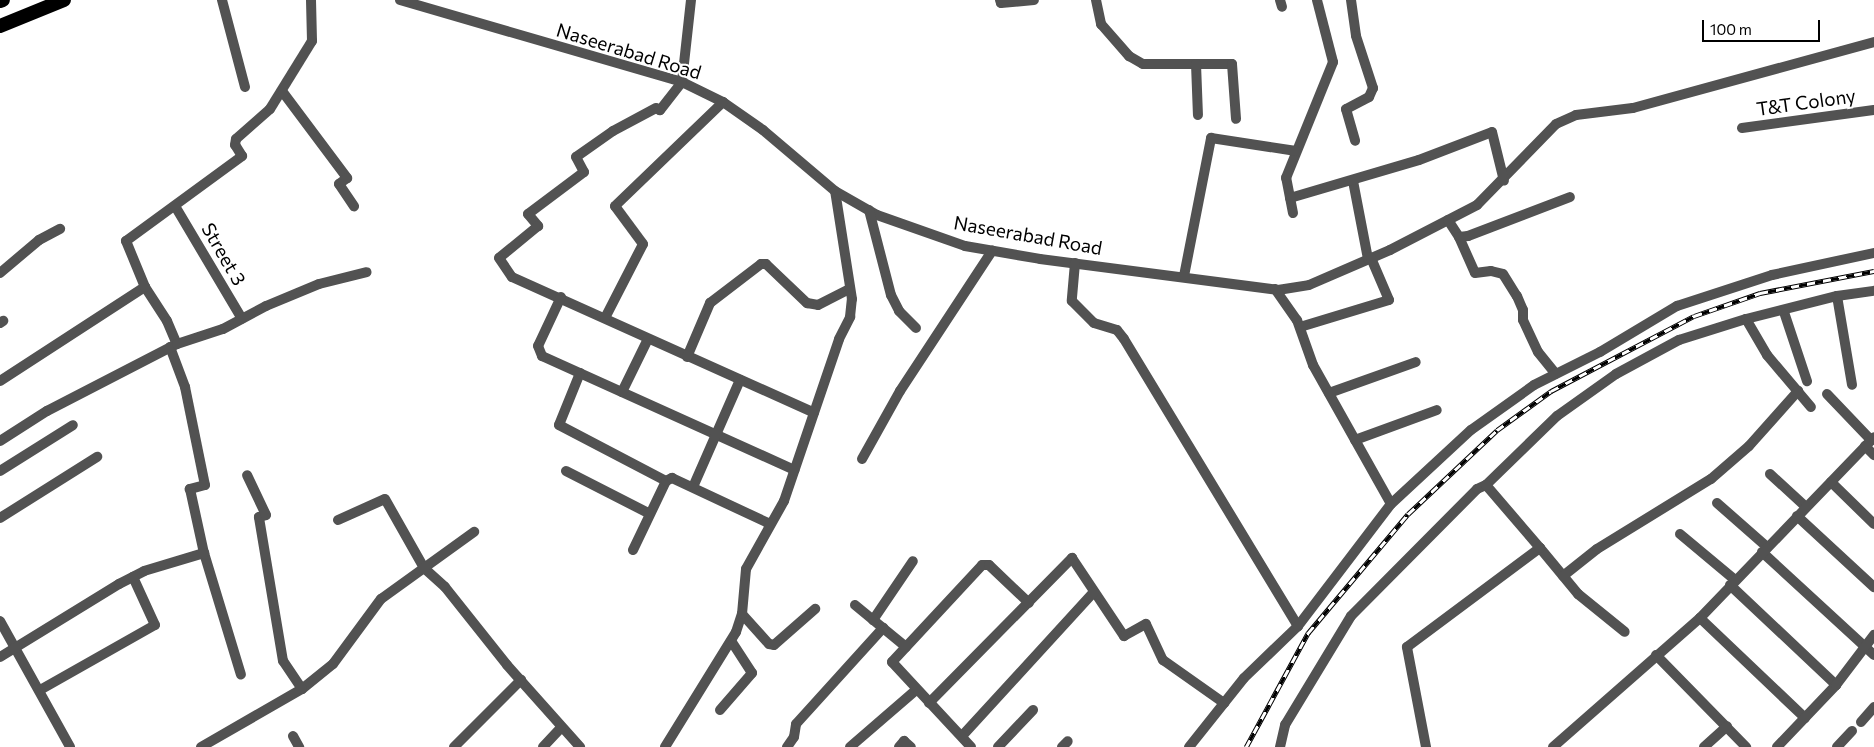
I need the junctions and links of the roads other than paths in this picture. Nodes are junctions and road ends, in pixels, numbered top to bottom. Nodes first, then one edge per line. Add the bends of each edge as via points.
1 (222, 0) edge
2 (311, 0) edge
3 (400, 0) edge
4 (691, 0) edge
5 (1000, 0) edge
6 (1034, 0) edge
7 (1096, 0) edge
8 (1317, 0) edge
9 (1351, 0) edge
10 (59, 2) edge
11 (0, 20) edge
12 (0, 26) edge
13 (1874, 42) edge
14 (1196, 64) junction
15 (682, 82) junction
16 (245, 87) dead end
17 (282, 91) junction
18 (723, 102) junction
19 (1874, 110) edge
20 (1198, 115) dead end
21 (1236, 119) dead end
22 (1742, 128) dead end
23 (1356, 141) dead end
24 (1296, 152) junction
25 (1352, 181) junction
26 (1504, 181) junction
27 (835, 191) junction
28 (1570, 197) dead end
29 (1290, 198) junction
30 (175, 206) junction
31 (354, 206) dead end
32 (869, 210) junction
33 (1293, 213) dead end
34 (1448, 220) junction
35 (60, 229) dead end
36 (1459, 237) junction
37 (992, 250) junction
38 (1874, 253) edge
39 (1370, 259) junction
40 (1075, 263) junction
41 (367, 272) dead end
42 (0, 273) edge
43 (1184, 276) junction
44 (145, 287) junction
45 (850, 289) junction
46 (1275, 289) junction
47 (1874, 291) edge
48 (1838, 296) junction
49 (561, 297) junction
50 (1784, 312) junction
51 (605, 318) junction
52 (242, 319) junction
53 (1746, 319) junction
54 (1300, 327) junction
55 (916, 328) dead end
56 (648, 339) junction
57 (174, 345) junction
58 (687, 357) junction
59 (1416, 362) dead end
60 (580, 373) junction
61 (1556, 374) junction
62 (740, 380) junction
63 (0, 381) edge
64 (1807, 381) dead end
65 (1852, 385) dead end
66 (1798, 391) junction
67 (622, 392) junction
68 (1329, 393) junction
69 (1827, 394) dead end
70 (1811, 407) dead end
71 (1437, 410) dead end
72 (814, 413) junction
73 (73, 424) dead end
74 (716, 434) junction
75 (0, 440) edge
76 (1355, 440) junction
77 (1870, 441) edge
78 (1874, 455) edge
79 (97, 457) dead end
80 (862, 459) dead end
81 (795, 470) junction
82 (0, 471) edge
83 (566, 471) dead end
84 (1770, 474) dead end
85 (247, 475) dead end
86 (666, 481) junction
87 (1831, 482) junction
88 (1486, 485) junction
89 (693, 487) junction
90 (1717, 503) dead end
91 (1391, 504) junction
92 (1806, 507) junction
93 (650, 514) junction
94 (1797, 516) junction
95 (0, 518) edge
96 (338, 520) dead end
97 (770, 524) junction
98 (1874, 524) edge
99 (474, 532) dead end
100 (1680, 534) dead end
101 (1540, 548) junction
102 (1765, 549) junction
103 (632, 550) dead end
104 (204, 553) junction
105 (913, 561) dead end
106 (424, 568) junction
107 (1563, 576) junction
108 (133, 577) junction
109 (1733, 583) junction
110 (1874, 588) edge
111 (1094, 592) junction
112 (1029, 603) junction
113 (854, 606) dead end
114 (815, 609) dead end
115 (742, 614) junction
116 (1700, 618) junction
117 (874, 620) junction
118 (0, 621) edge
119 (1298, 626) junction
120 (883, 628) junction
121 (1624, 632) dead end
122 (1874, 635) edge
123 (731, 641) junction
124 (906, 647) junction
125 (1864, 647) junction
126 (14, 648) junction
127 (1656, 655) junction
128 (1874, 655) edge
129 (0, 657) edge
130 (241, 675) dead end
131 (521, 680) junction
132 (1836, 685) junction
133 (302, 689) junction
134 (40, 690) junction
135 (916, 690) junction
136 (929, 703) junction
137 (1224, 703) junction
138 (1874, 707) edge
139 (720, 710) dead end
140 (1033, 710) dead end
141 (1805, 718) junction
142 (1861, 722) dead end
143 (1727, 726) junction
144 (561, 728) junction
145 (1852, 731) dead end
146 (293, 736) dead end
147 (962, 736) junction
148 (70, 747) edge
149 (201, 747) edge
150 (299, 747) edge
151 (454, 747) edge
152 (543, 747) edge
153 (580, 747) edge
154 (665, 747) edge
155 (787, 747) edge
156 (850, 747) edge
157 (900, 747) edge
158 (911, 747) edge
159 (970, 747) edge
160 (998, 747) edge
161 (1189, 747) edge
162 (1280, 747) edge
163 (1426, 747) edge
164 (1553, 747) edge
165 (1704, 747) edge
166 (1746, 747) edge
167 (1777, 747) edge
168 (1837, 747) edge

1 - 16 street
2 - 17 street via 312,41
3 - 15 street, Naseerabad Road
4 - 15 street
5 - 6 street via 1001,3
7 - 14 street via 1101,24 1129,56 1143,64
8 - 24 street via 1333,62
9 - 23 street via 1356,36 1373,88 1369,97 1346,110
10 - 11 highway
10 - 12 highway
13 - 26 street, Naseerabad Road via 1621,109 1576,115 1556,124 1524,155
14 - 20 street
14 - 21 street via 1232,64
15 - 18 street, Naseerabad Road
15 - 49 street via 660,110 656,108 613,131 576,157 584,172 528,214 538,226 499,258 512,277
17 - 30 street via 270,108 235,141 242,156
17 - 31 street via 347,178 339,184
18 - 27 street, Naseerabad Road via 763,130
18 - 51 street via 616,206 644,244
19 - 22 street, T&T Colony
24 - 29 street via 1286,178
24 - 43 street via 1211,138
25 - 26 street via 1492,132
25 - 29 street
25 - 39 street
26 - 34 street, Naseerabad Road via 1477,205
27 - 32 street, Naseerabad Road
27 - 45 street
28 - 36 street
29 - 33 street
30 - 44 street via 126,241
30 - 52 street, Street 3
32 - 37 street, Naseerabad Road via 965,246
32 - 55 street via 891,295 899,312
34 - 36 street
34 - 39 street, Naseerabad Road
35 - 42 street via 39,240
36 - 61 street via 1475,273 1491,270 1503,274 1524,310 1523,320 1538,352
37 - 40 street, Naseerabad Road
37 - 80 street via 900,391
38 - 61 street via 1772,275 1677,306
39 - 46 street, Naseerabad Road via 1309,285
39 - 54 street via 1389,300
40 - 43 street, Naseerabad Road
40 - 119 street via 1072,301 1094,323 1117,330 1124,338
41 - 52 street via 319,284
43 - 46 street, Naseerabad Road
44 - 57 street via 167,321
44 - 63 street
45 - 58 street via 818,305 807,303 766,264 761,264 710,303
45 - 72 street via 850,317
46 - 54 street
47 - 48 street
48 - 50 street
48 - 65 street
49 - 51 street
49 - 60 street via 538,346 539,352
50 - 53 street
50 - 64 street
51 - 56 street
52 - 57 street via 223,330
53 - 66 street via 1766,355
53 - 88 street via 1679,340 1616,374 1557,416
54 - 68 street via 1313,365
56 - 58 street
56 - 67 street
57 - 75 street via 47,411
57 - 104 street via 204,486 190,488
58 - 62 street
59 - 68 street
60 - 67 street
60 - 86 street via 559,425
61 - 91 street via 1534,385 1472,430
62 - 72 street
62 - 74 street
66 - 70 street
66 - 107 street via 1749,446 1711,479 1597,549
67 - 74 street
68 - 76 street
69 - 77 street
71 - 76 street
72 - 81 street
73 - 82 street
74 - 81 street
74 - 89 street
76 - 91 street
77 - 78 street
77 - 87 street
79 - 95 street
81 - 97 street via 784,501
83 - 93 street
84 - 92 street
85 - 133 street via 266,516 259,517 284,661
86 - 89 street via 672,478
86 - 93 street
87 - 92 street
87 - 98 street
88 - 101 street
88 - 162 street via 1476,489 1351,616 1285,725
89 - 97 street
90 - 102 street
91 - 119 street
92 - 94 street
93 - 103 street
94 - 102 street
94 - 110 street
96 - 106 street via 385,499
97 - 115 street via 746,570
99 - 106 street
100 - 109 street
101 - 107 street
101 - 163 street via 1407,647
102 - 109 street
102 - 125 street
104 - 108 street
104 - 130 street
105 - 117 street
106 - 131 street via 445,587
106 - 133 street via 382,599 333,664
107 - 121 street via 1578,594
108 - 126 street
108 - 134 street via 155,625
109 - 116 street
109 - 132 street
111 - 112 street via 1072,558
111 - 137 street via 1124,636 1146,624 1164,660
111 - 147 street
112 - 124 street via 989,565 982,565
112 - 136 street
113 - 117 street
114 - 115 street via 774,645 769,644
115 - 123 street
116 - 127 street
116 - 141 street
117 - 120 street
118 - 126 street
119 - 137 street via 1244,678
120 - 124 street
120 - 155 street via 796,724 794,737
122 - 125 street
123 - 139 street via 752,673
123 - 154 street
124 - 135 street via 892,662
125 - 128 street
125 - 132 street
126 - 129 street
126 - 134 street
127 - 143 street
127 - 164 street
131 - 144 street
131 - 151 street
132 - 141 street
133 - 149 street
134 - 148 street
135 - 136 street
135 - 156 street
136 - 147 street
137 - 161 street
138 - 142 street
140 - 160 street
141 - 167 street
143 - 165 street
143 - 166 street
144 - 152 street
144 - 153 street
145 - 168 street
146 - 150 street
147 - 159 street
157 - 158 street via 904,741

